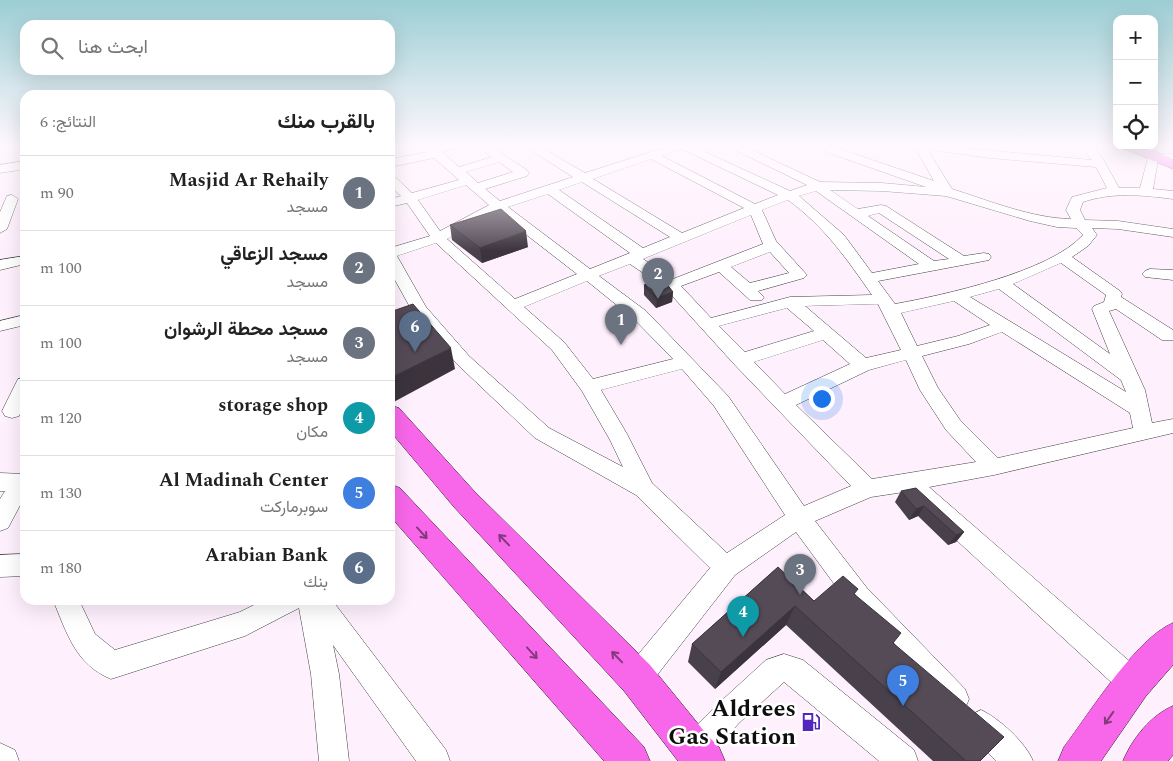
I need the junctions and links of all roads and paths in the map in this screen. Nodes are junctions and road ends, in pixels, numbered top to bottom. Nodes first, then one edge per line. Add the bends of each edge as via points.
1 (467, 180) edge
2 (465, 181) edge
3 (574, 181) edge
4 (591, 181) edge
5 (700, 181) edge
6 (758, 181) edge
7 (807, 181) edge
8 (924, 181) edge
9 (941, 181) edge
10 (1109, 181) edge
11 (1148, 181) edge
12 (395, 184) edge
13 (818, 186) junction
14 (549, 189) junction
15 (1115, 191) junction
16 (947, 192) junction
17 (1146, 192) junction
18 (789, 195) junction
19 (1173, 195) edge
20 (410, 198) junction
21 (12, 199) edge
22 (395, 202) edge
23 (498, 206) junction
24 (754, 209) junction
25 (855, 214) junction
26 (1080, 224) junction
27 (0, 228) edge
28 (1173, 233) edge
29 (438, 238) junction
30 (681, 238) junction
31 (771, 244) junction
32 (395, 251) edge
33 (636, 256) junction
34 (984, 257) dead end
35 (1062, 257) junction
36 (20, 261) edge
37 (962, 261) junction
38 (0, 266) edge
39 (395, 266) edge
40 (721, 266) junction
41 (932, 267) junction
42 (1150, 274) dead end
43 (588, 275) junction
44 (1173, 275) edge
45 (868, 278) junction
46 (671, 284) junction
47 (1003, 284) junction
48 (747, 289) junction
49 (958, 297) junction
50 (1113, 299) junction
51 (790, 302) junction
52 (514, 305) junction
53 (887, 305) junction
54 (768, 308) junction
55 (20, 321) edge
56 (707, 324) junction
57 (0, 326) edge
58 (1003, 326) junction
59 (0, 330) edge
60 (20, 330) edge
61 (826, 333) junction
62 (1173, 336) edge
63 (913, 352) junction
64 (740, 360) junction
65 (686, 362) junction
66 (862, 365) junction
67 (1129, 377) junction
68 (589, 387) junction
69 (20, 394) edge
70 (782, 403) junction
71 (1139, 409) junction
72 (12, 411) edge
73 (395, 420) edge
74 (1173, 426) edge
75 (1144, 433) junction
76 (395, 440) edge
77 (994, 467) junction
78 (437, 468) junction
79 (15, 483) edge
80 (909, 483) junction
81 (644, 489) junction
82 (868, 489) junction
83 (395, 502) edge
84 (799, 518) junction
85 (0, 521) edge
86 (20, 565) edge
87 (0, 566) edge
88 (726, 567) junction
89 (68, 605) edge
90 (280, 605) edge
91 (312, 605) edge
92 (320, 605) edge
93 (1173, 640) edge
94 (637, 678) junction
95 (1133, 683) junction
96 (699, 755) edge
97 (0, 758) edge
98 (4, 761) edge
99 (334, 761) edge
100 (435, 761) edge
101 (630, 761) edge
102 (903, 761) edge
103 (1018, 761) edge
104 (1078, 761) edge

1 - 23 street
2 - 20 street
3 - 14 street
4 - 30 street
5 - 24 street
6 - 18 street
7 - 13 street
8 - 16 street
9 - 16 street
10 - 15 street
11 - 17 street
12 - 20 street
13 - 16 street
13 - 18 street
13 - 25 street
14 - 23 street
14 - 33 street
15 - 17 street
15 - 26 street via 1093,193 1077,200 1073,210
16 - 26 street via 1030,218
17 - 19 street
18 - 24 street
18 - 45 street via 839,238
20 - 22 street
20 - 29 street
21 - 27 street
23 - 29 street
23 - 43 street
24 - 30 street
24 - 31 street
25 - 37 street via 881,209
25 - 41 street
26 - 28 street via 1118,225
26 - 35 street via 1090,235 1087,241
29 - 32 street
29 - 52 street
30 - 33 street
31 - 40 street
31 - 48 street via 799,274
33 - 43 street
33 - 46 street
34 - 37 street
35 - 47 street
35 - 50 street via 1114,294
36 - 38 street
37 - 41 street
39 - 81 street via 419,309 463,360 542,433
40 - 46 street
40 - 48 street
41 - 45 street
42 - 44 street
43 - 52 street
43 - 65 street via 640,315
45 - 53 street
46 - 56 street
47 - 49 street
47 - 67 street
48 - 54 street
49 - 53 street
49 - 58 street
50 - 62 street via 1168,336
50 - 67 street via 1111,305 1100,310
51 - 53 street
51 - 54 street
51 - 61 street
52 - 68 street via 558,346
53 - 63 street
54 - 56 street
55 - 57 street
56 - 64 street
58 - 63 street
58 - 71 street
59 - 60 street
61 - 64 street
61 - 66 street
63 - 66 street
63 - 77 street via 930,390 953,425
64 - 70 street
65 - 68 street
65 - 84 street via 721,401
66 - 70 street
67 - 71 street
68 - 81 street via 620,438
69 - 72 street
70 - 82 street
71 - 75 street
73 - 78 main road
74 - 75 street
75 - 77 street
76 - 78 main road
77 - 80 street
94 -> 78 main road
79 - 85 street
80 - 82 street
80 - 95 street
81 - 88 street
82 - 84 street
83 -> 101 main road
84 - 88 street
84 - 103 street via 858,596
86 - 87 street
88 - 94 street
89 - 90 street via 85,643 111,665 245,623
91 - 99 street via 325,674
92 - 100 street
93 - 95 main road
94 - 96 main road
95 -> 104 main road
96 - 102 street via 729,713 776,670 784,668 793,670
97 - 98 street

